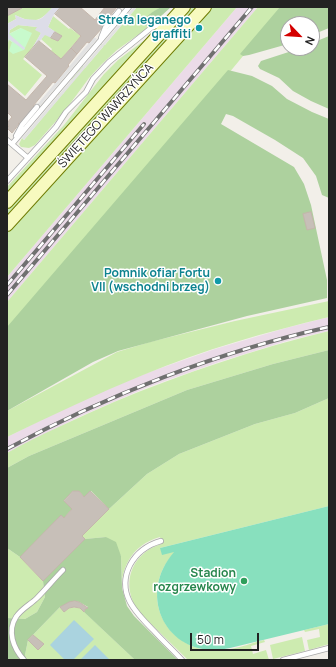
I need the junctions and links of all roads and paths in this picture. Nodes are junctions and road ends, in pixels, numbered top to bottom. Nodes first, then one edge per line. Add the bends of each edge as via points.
1 (129, 7) edge
2 (184, 7) edge
3 (205, 7) edge
4 (119, 11) dead end
5 (174, 19) junction
6 (100, 41) junction
7 (37, 107) dead end
8 (7, 140) edge
9 (12, 144) junction
10 (28, 158) junction
11 (7, 181) edge
12 (7, 202) edge
13 (7, 225) edge
14 (161, 540) dead end
15 (63, 570) dead end
16 (329, 648) edge
17 (24, 660) edge
18 (182, 660) edge
19 (282, 660) edge

1 - 6 lane
2 - 5 main road, ŚWIĘTEGO WAWRZYŃCA
3 - 13 main road, ŚWIĘTEGO WAWRZYŃCA
4 - 6 lane via 105,28
5 - 10 lane via 151,28 109,62
5 - 12 main road, ŚWIĘTEGO WAWRZYŃCA
6 - 9 lane
7 - 9 lane via 22,125
8 - 9 lane
9 - 10 lane
10 - 11 lane
14 - 18 lane via 146,546 133,559 126,576 126,594 137,615
15 - 17 lane via 17,616 12,625 12,637 18,654
16 - 19 lane

